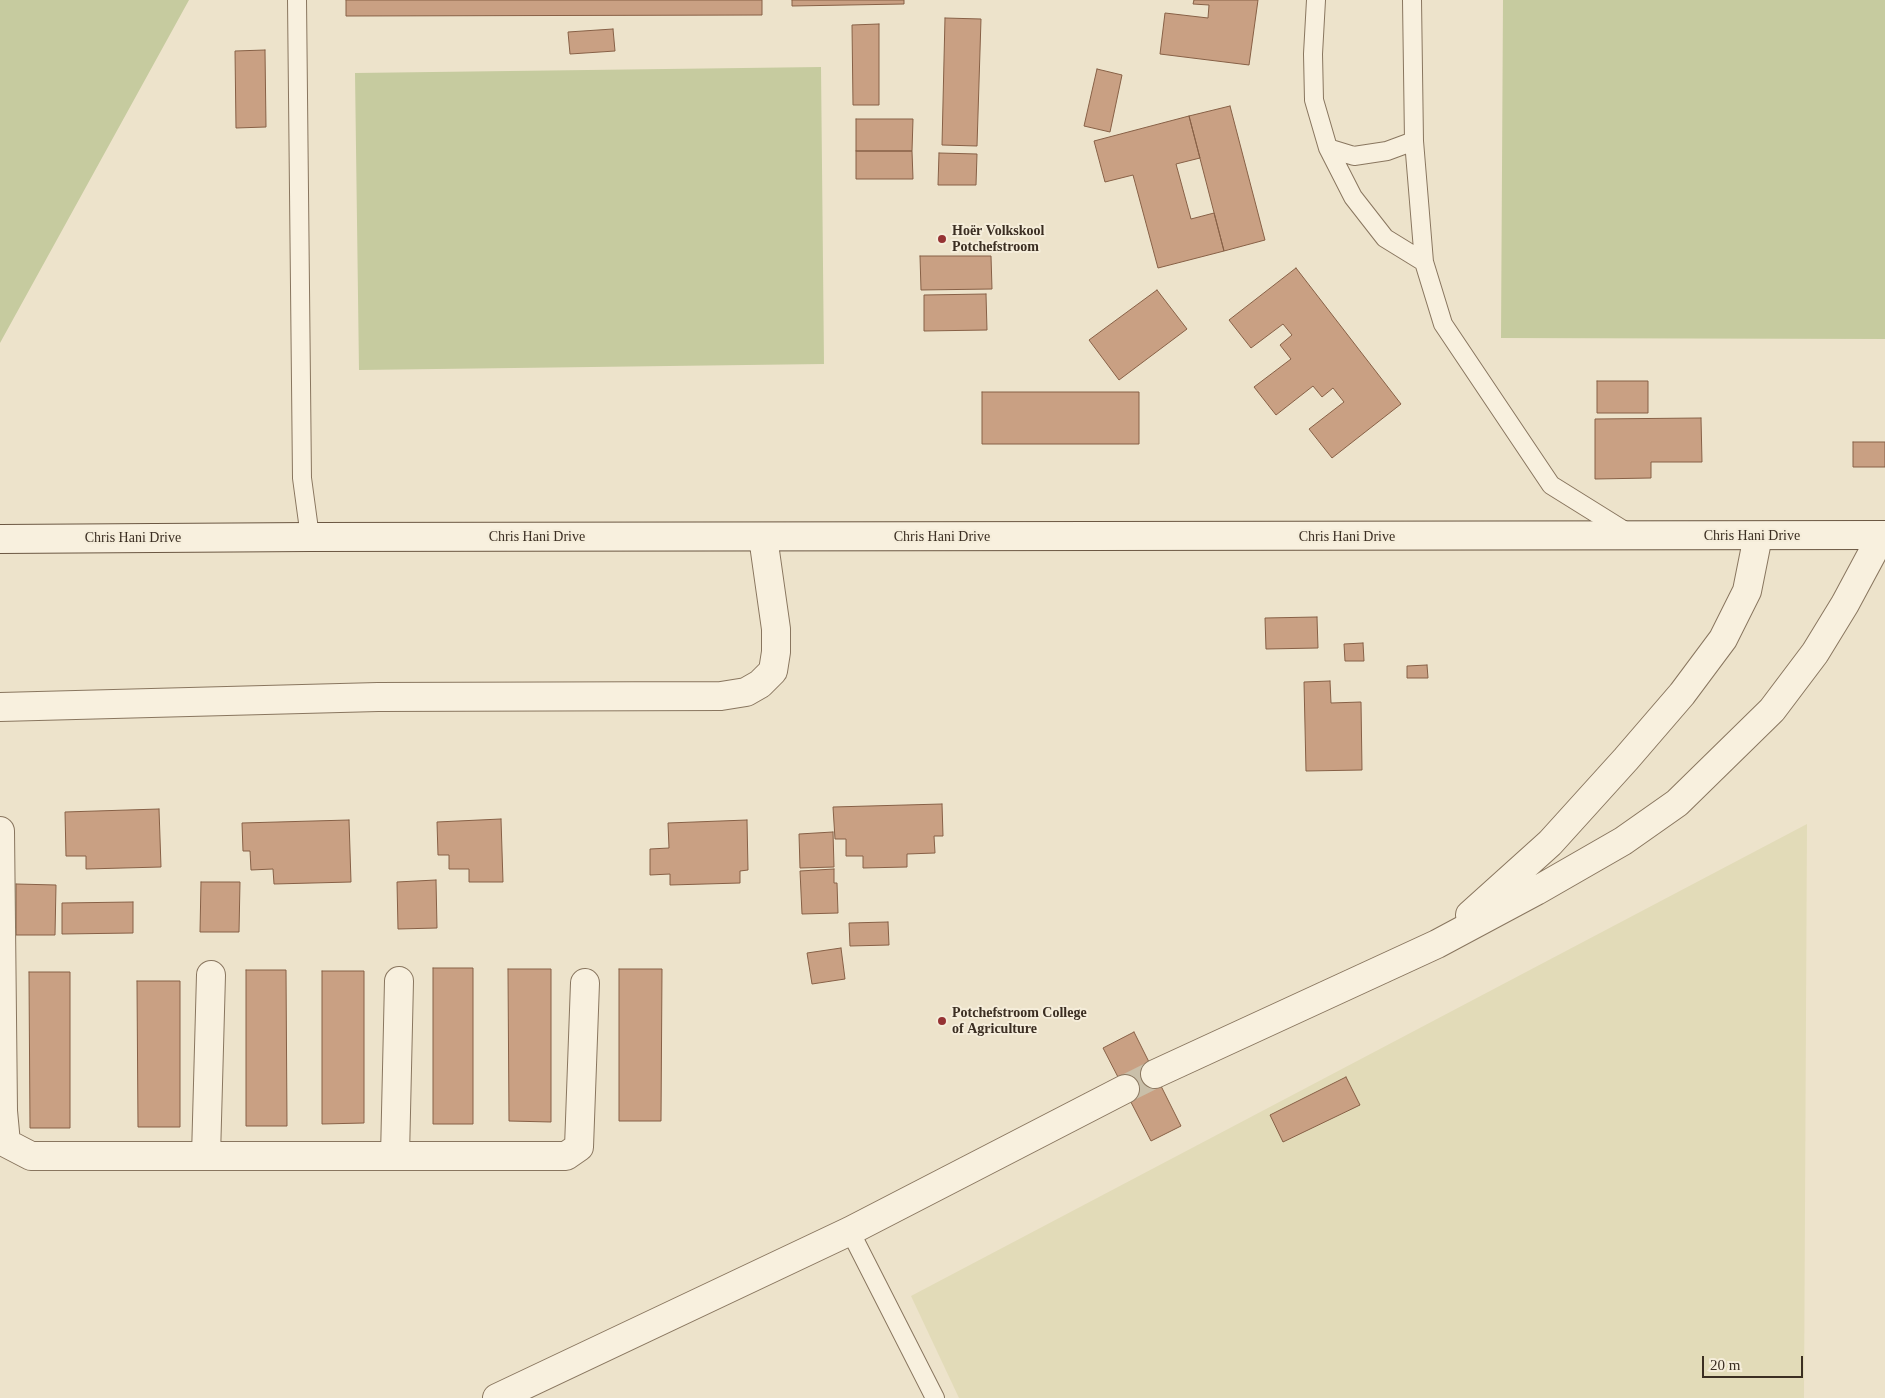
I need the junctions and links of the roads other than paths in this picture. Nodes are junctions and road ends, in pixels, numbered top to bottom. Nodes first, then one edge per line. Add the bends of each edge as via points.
1 (297, 0) edge
2 (1316, 0) edge
3 (1412, 0) edge
4 (1414, 141) junction
5 (1328, 148) junction
6 (1424, 262) junction
7 (1883, 535) edge
8 (310, 536) junction
9 (1632, 536) junction
10 (1758, 536) junction
11 (763, 537) junction
12 (0, 539) edge
13 (0, 707) edge
14 (0, 831) edge
15 (1437, 944) junction
16 (211, 975) dead end
17 (399, 981) dead end
18 (585, 983) dead end
19 (1155, 1074) tunnel mouth
20 (1125, 1089) tunnel mouth
21 (206, 1156) junction
22 (395, 1156) junction
23 (850, 1231) junction
24 (497, 1398) edge
25 (934, 1398) edge

1 - 8 lane via 302,478
2 - 5 lane via 1314,100
3 - 4 lane
4 - 5 lane via 1354,156
4 - 6 lane
5 - 6 lane via 1353,197 1385,238
6 - 9 lane via 1443,324 1551,485
7 - 10 street, Chris Hani Drive
7 - 15 street via 1815,653 1772,710 1677,802 1623,841
8 - 11 street, Chris Hani Drive
8 - 12 street, Chris Hani Drive
9 - 10 street, Chris Hani Drive
9 - 11 street, Chris Hani Drive
10 - 15 street via 1747,591 1723,640 1682,694 1550,843
11 - 13 street via 776,628 776,652 773,671 746,692 721,696 378,697
14 - 21 street via 2,1111 6,1143 31,1156
15 - 19 street
16 - 21 street
17 - 22 street
18 - 22 street via 579,1147 566,1156
20 - 23 street
21 - 22 street
23 - 24 street
23 - 25 lane

